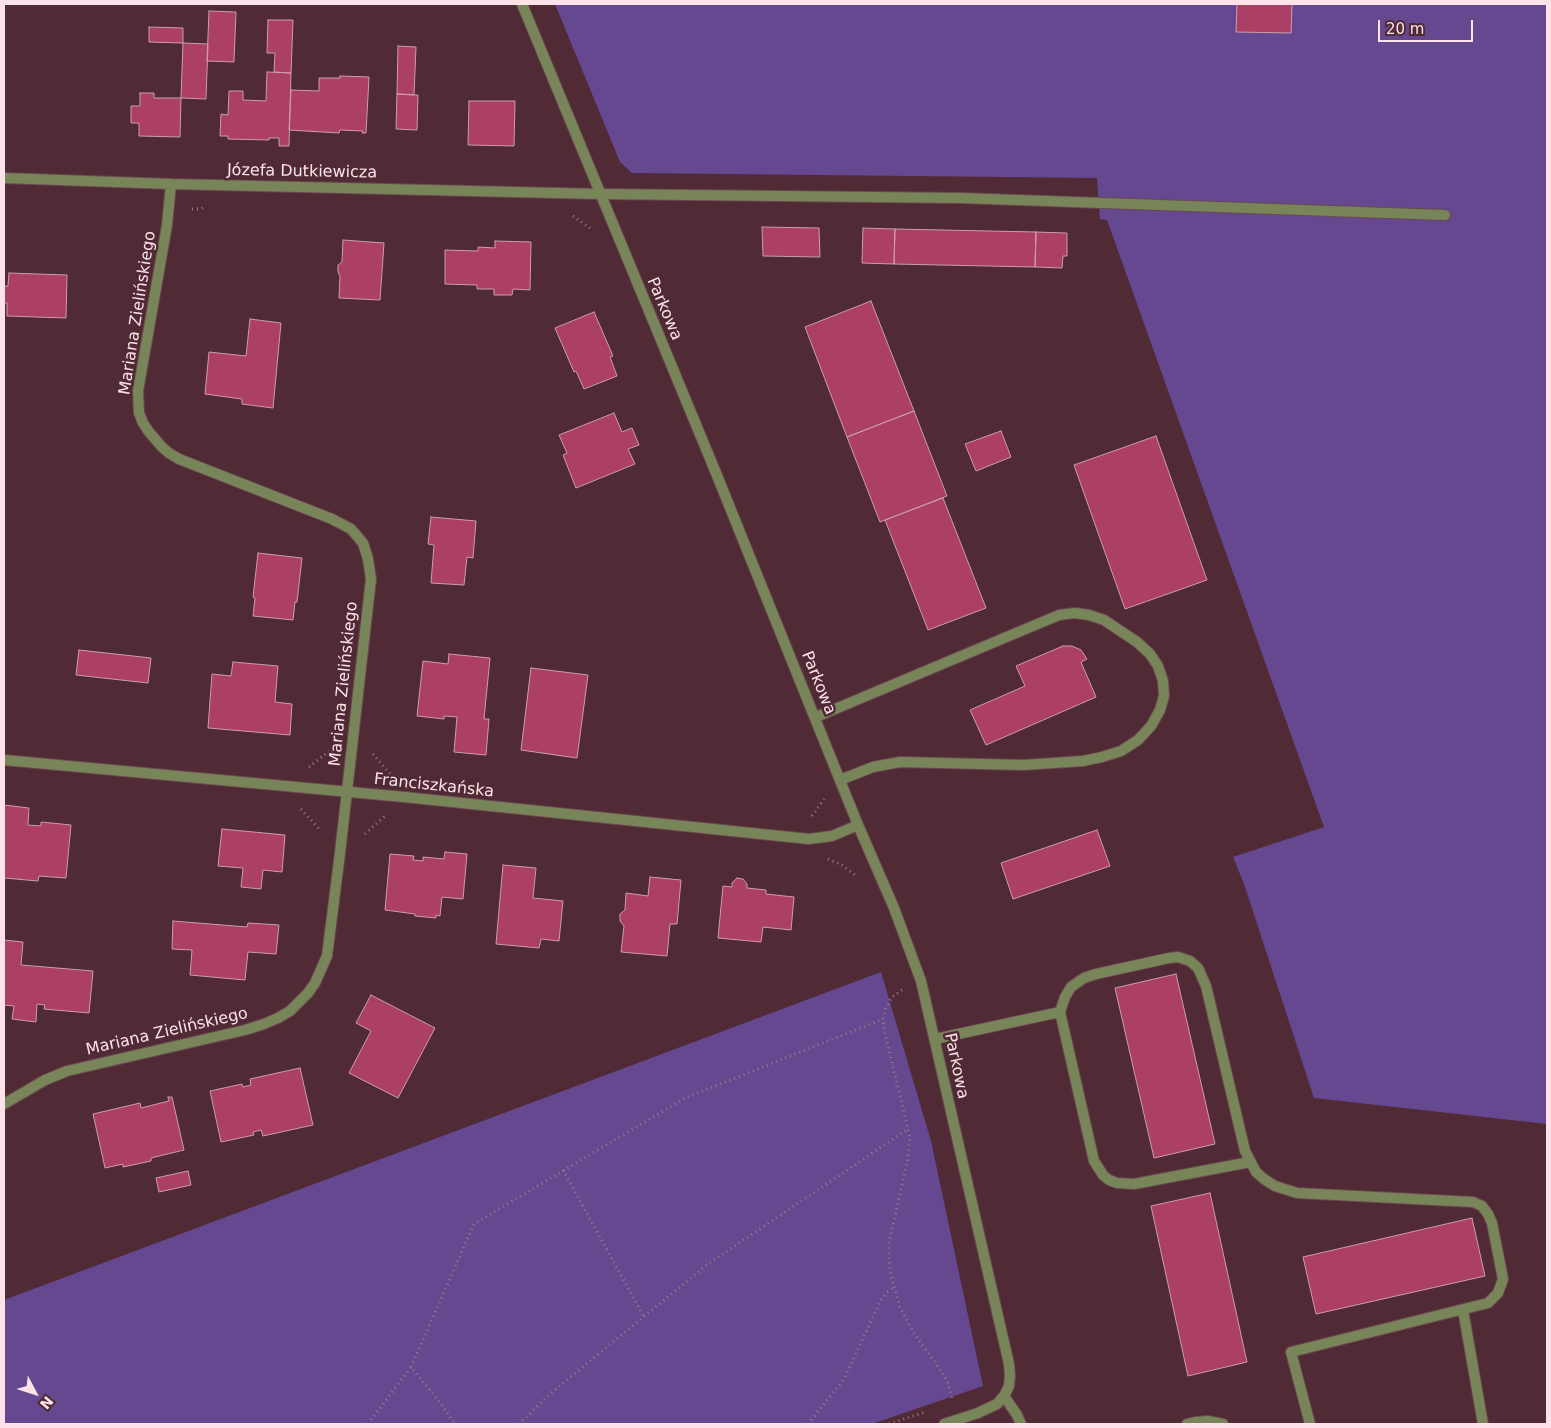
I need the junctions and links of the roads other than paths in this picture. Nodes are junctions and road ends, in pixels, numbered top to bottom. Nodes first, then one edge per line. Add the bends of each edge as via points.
1 (522, 4) edge
2 (4, 178) edge
3 (171, 184) junction
4 (600, 194) junction
5 (1445, 215) dead end
6 (816, 717) junction
7 (4, 760) edge
8 (840, 780) junction
9 (346, 792) junction
10 (858, 825) junction
11 (1060, 1012) junction
12 (935, 1039) junction
13 (4, 1104) edge
14 (1250, 1162) junction
15 (1463, 1310) junction
16 (1004, 1396) junction
17 (944, 1424) edge
18 (1021, 1424) edge
19 (1187, 1424) edge
20 (1223, 1424) edge
21 (1310, 1424) edge
22 (1482, 1424) edge

1 - 4 street, Parkowa
2 - 3 street, Józefa Dutkiewicza
3 - 4 street, Józefa Dutkiewicza
3 - 9 street, Mariana Zielińskiego via 167,225 138,390 140,413 149,432 169,453 332,519 351,529 363,543 370,579
4 - 5 street, Józefa Dutkiewicza via 960,198
4 - 6 street, Parkowa
6 - 8 street, Parkowa
6 - 8 street via 1059,615 1075,612 1104,620 1122,631 1150,654 1163,681 1164,696 1151,726 1138,740 1102,758 1023,765 900,762 873,767
7 - 9 street, Franciszkańska
8 - 10 street, Parkowa
9 - 10 street, Franciszkańska via 809,839 832,836
9 - 13 street, Mariana Zielińskiego via 327,956 316,983 300,1002 264,1024 67,1071
10 - 12 street, Parkowa via 905,934
11 - 12 street
11 - 14 street via 1094,1161 1109,1180 1134,1184
11 - 14 street via 1072,986 1084,978 1169,958 1190,961 1198,968 1206,986
12 - 16 street, Parkowa via 1008,1364 1009,1386
14 - 15 street via 1264,1180 1297,1193 1461,1200 1482,1206 1492,1223 1503,1279 1498,1293 1488,1303
15 - 21 street via 1291,1352
15 - 22 street
16 - 17 street via 989,1408
16 - 18 street
19 - 20 street via 1208,1421

